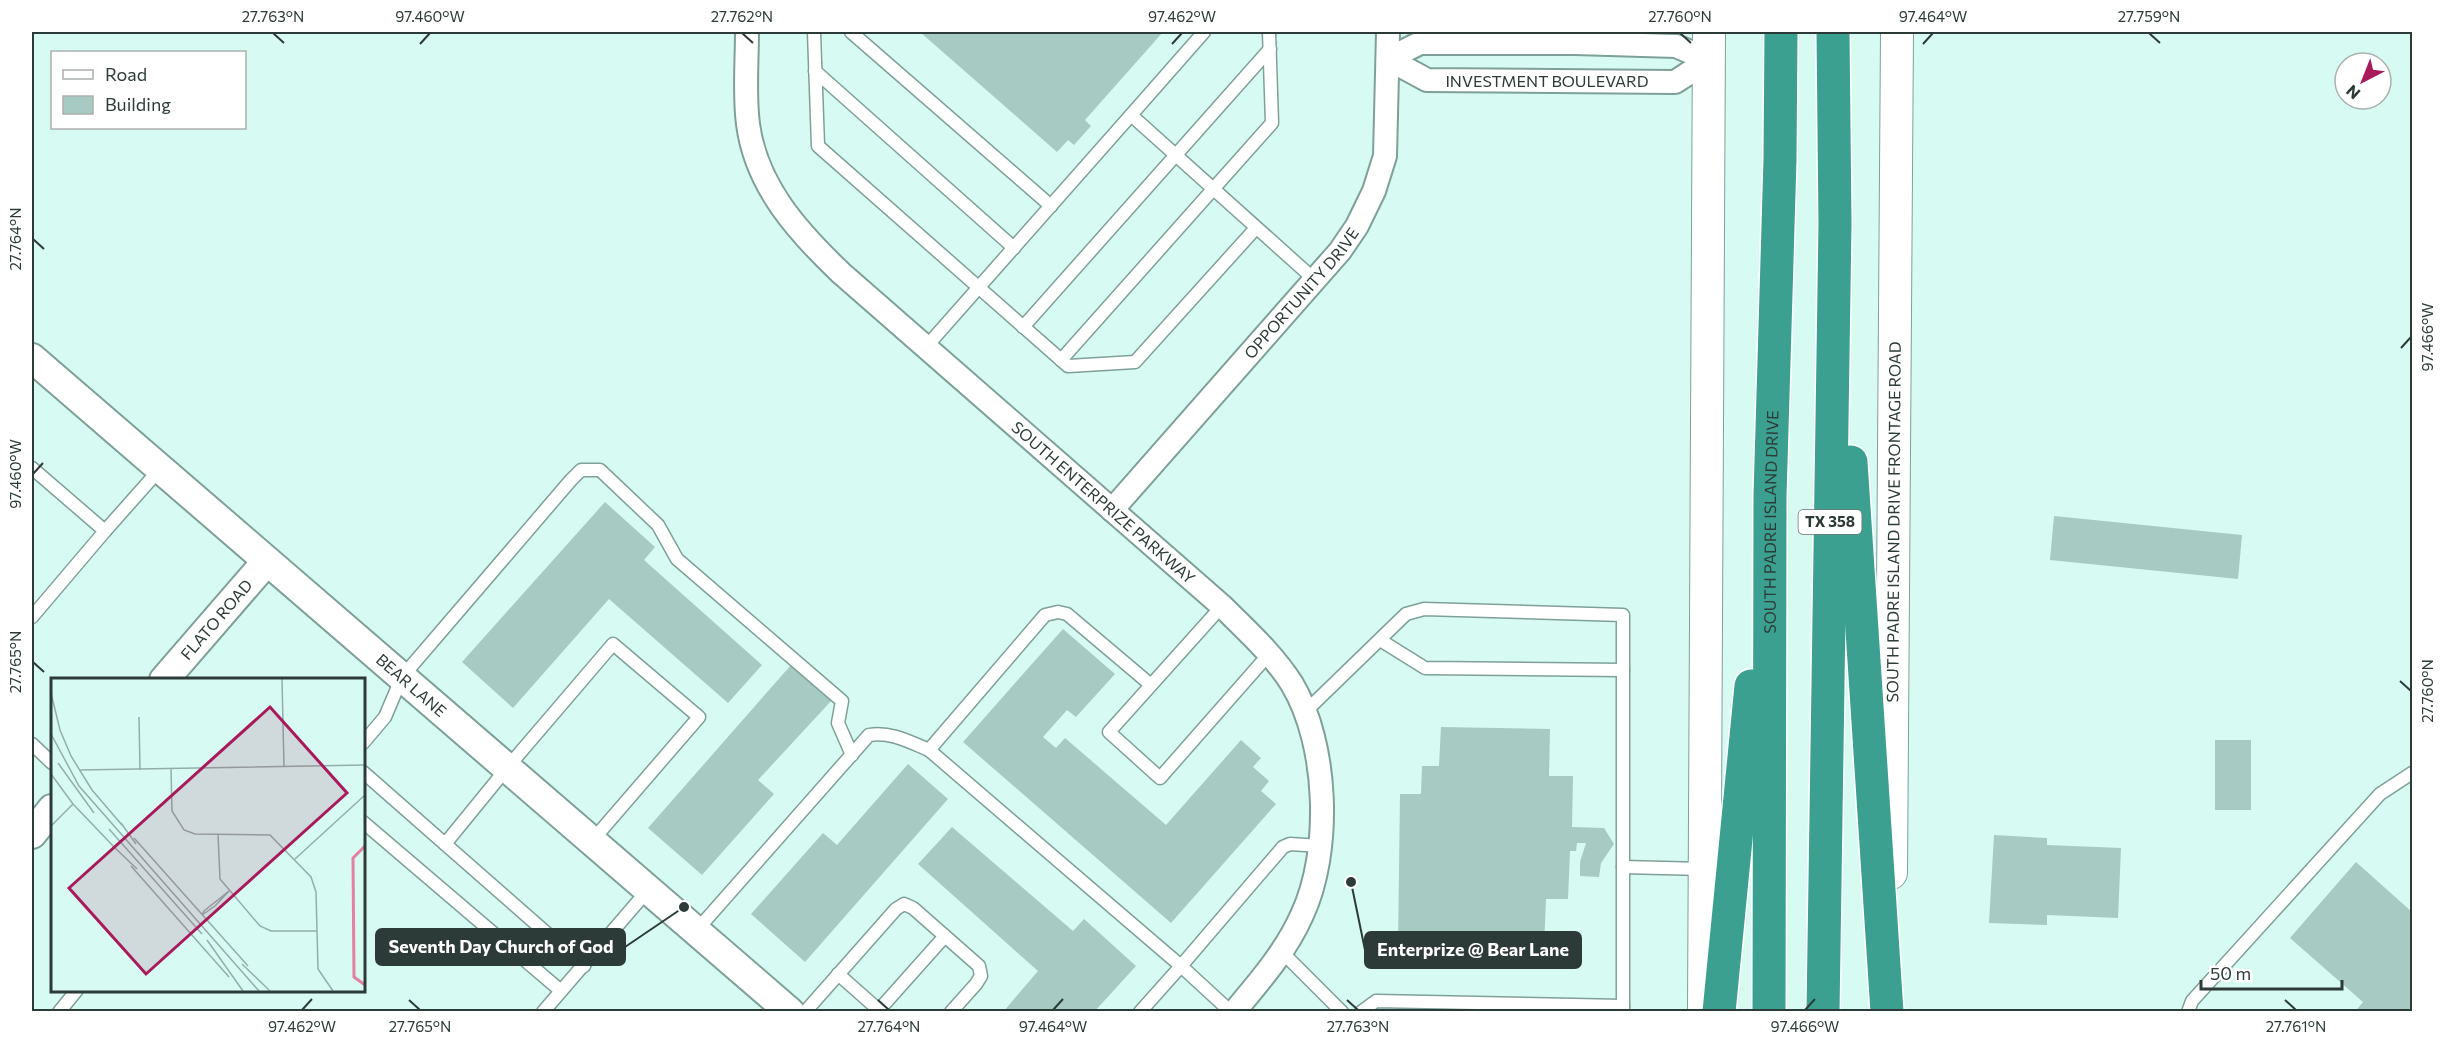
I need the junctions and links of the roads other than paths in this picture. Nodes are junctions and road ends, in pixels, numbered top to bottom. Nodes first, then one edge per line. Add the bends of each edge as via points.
1 (747, 32) edge
2 (814, 32) edge
3 (851, 32) edge
4 (1204, 32) edge
5 (1269, 32) edge
6 (1388, 32) edge
7 (1762, 32) edge
8 (1780, 32) edge
9 (1833, 32) edge
10 (1897, 32) edge
11 (1575, 37) edge
12 (1709, 46) edge
13 (1269, 50) junction
14 (1388, 59) junction
15 (816, 71) junction
16 (1131, 116) junction
17 (1176, 156) junction
18 (1780, 159) junction
19 (1214, 189) junction
20 (1051, 206) junction
21 (1835, 224) junction
22 (1256, 228) junction
23 (1014, 248) junction
24 (1315, 280) junction
25 (979, 288) junction
26 (1023, 327) junction
27 (926, 347) junction
28 (32, 358) edge
29 (1061, 360) junction
30 (32, 468) edge
31 (160, 469) junction
32 (1770, 496) junction
33 (1112, 510) junction
34 (105, 531) junction
35 (267, 561) junction
36 (1222, 606) junction
37 (32, 617) edge
38 (1380, 640) junction
39 (1270, 653) junction
40 (1623, 670) junction
41 (402, 677) junction
42 (166, 678) edge
43 (1151, 685) junction
44 (1306, 711) junction
45 (364, 742) edge
46 (32, 744) edge
47 (929, 750) junction
48 (852, 755) junction
49 (51, 762) edge
50 (507, 768) junction
51 (364, 773) edge
52 (2412, 773) edge
53 (51, 810) edge
54 (364, 823) edge
55 (32, 834) edge
56 (592, 841) junction
57 (445, 844) junction
58 (1321, 846) junction
59 (1623, 867) junction
60 (1704, 869) junction
61 (649, 889) junction
62 (696, 931) junction
63 (945, 936) junction
64 (1281, 951) junction
65 (584, 966) junction
66 (1181, 966) junction
67 (838, 974) junction
68 (561, 991) junction
69 (75, 992) edge
70 (1623, 1009) edge
71 (59, 1011) edge
72 (543, 1011) edge
73 (790, 1011) edge
74 (805, 1011) edge
75 (880, 1011) edge
76 (951, 1011) edge
77 (1140, 1011) edge
78 (1232, 1011) edge
79 (1342, 1011) edge
80 (1361, 1011) edge
81 (1704, 1011) edge
82 (1719, 1011) edge
83 (1769, 1011) edge
84 (1823, 1011) edge
85 (1889, 1011) edge
86 (2188, 1011) edge

1 - 27 street, SOUTH ENTERPRIZE PARKWAY via 747,122 753,153 768,187 812,245
2 - 15 lane
3 - 20 lane
4 - 16 lane
5 - 13 lane
6 - 14 street, OPPORTUNITY DRIVE
7 - 18 highway
8 - 18 highway, SOUTH PADRE ISLAND DRIVE
9 - 21 highway, TX 358
10 - 85 main road, SOUTH PADRE ISLAND DRIVE FRONTAGE ROAD
11 - 12 street
11 - 14 street via 1420,43
12 - 14 street, INVESTMENT BOULEVARD via 1675,82 1427,80
12 - 60 main road
13 - 17 lane
13 - 19 lane via 1272,123
14 - 24 street, OPPORTUNITY DRIVE via 1385,156 1374,190 1357,226
15 - 23 lane
15 - 25 lane via 818,146
16 - 17 lane
16 - 20 lane
17 - 19 lane
17 - 26 lane
18 - 32 highway, SOUTH PADRE ISLAND DRIVE
19 - 22 lane
19 - 29 lane
20 - 23 lane
21 - 84 highway, TX 358
21 - 85 highway
22 - 24 lane
22 - 29 lane via 1135,362 1068,366
23 - 25 lane
24 - 33 street, OPPORTUNITY DRIVE
25 - 26 lane
25 - 27 lane
26 - 29 lane
27 - 33 street, SOUTH ENTERPRIZE PARKWAY
28 - 31 street, BEAR LANE
30 - 34 lane
31 - 34 lane
31 - 35 street, BEAR LANE
32 - 82 highway
32 - 83 highway, SOUTH PADRE ISLAND DRIVE
33 - 36 street, SOUTH ENTERPRIZE PARKWAY
34 - 37 lane
35 - 41 street, BEAR LANE
35 - 42 street, FLATO ROAD
36 - 39 street, SOUTH ENTERPRIZE PARKWAY
36 - 43 lane
38 - 40 lane via 1425,668
38 - 40 lane via 1406,614 1424,609 1623,615
38 - 44 lane
39 - 43 lane via 1160,778 1109,732
39 - 44 street, SOUTH ENTERPRIZE PARKWAY
40 - 59 lane
41 - 45 lane via 386,717
41 - 48 lane via 580,470 600,470 658,525 676,559 842,701 838,723
41 - 50 street, BEAR LANE
43 - 47 lane via 1067,614 1045,615
44 - 58 street, SOUTH ENTERPRIZE PARKWAY via 1321,774
46 - 49 lane
47 - 48 lane via 880,733 870,735
47 - 66 lane
48 - 62 lane
50 - 56 street, BEAR LANE
50 - 56 lane via 614,644 690,709 699,717
50 - 57 lane
51 - 57 lane
52 - 86 lane via 2380,794 2192,1001
53 - 55 street
54 - 68 lane
56 - 61 street, BEAR LANE
57 - 65 lane
58 - 64 street, SOUTH ENTERPRIZE PARKWAY via 1303,914
58 - 66 lane via 1283,847
59 - 60 lane
59 - 70 lane
60 - 81 main road
61 - 62 street, BEAR LANE
61 - 65 lane
62 - 73 street, BEAR LANE
63 - 67 lane via 904,904
63 - 75 lane
63 - 76 lane via 979,966 981,976
64 - 78 street, SOUTH ENTERPRIZE PARKWAY
64 - 79 lane
65 - 68 lane
66 - 77 lane
66 - 78 lane
67 - 74 lane
67 - 75 lane
68 - 72 lane
69 - 71 lane
70 - 80 lane via 1376,1001

